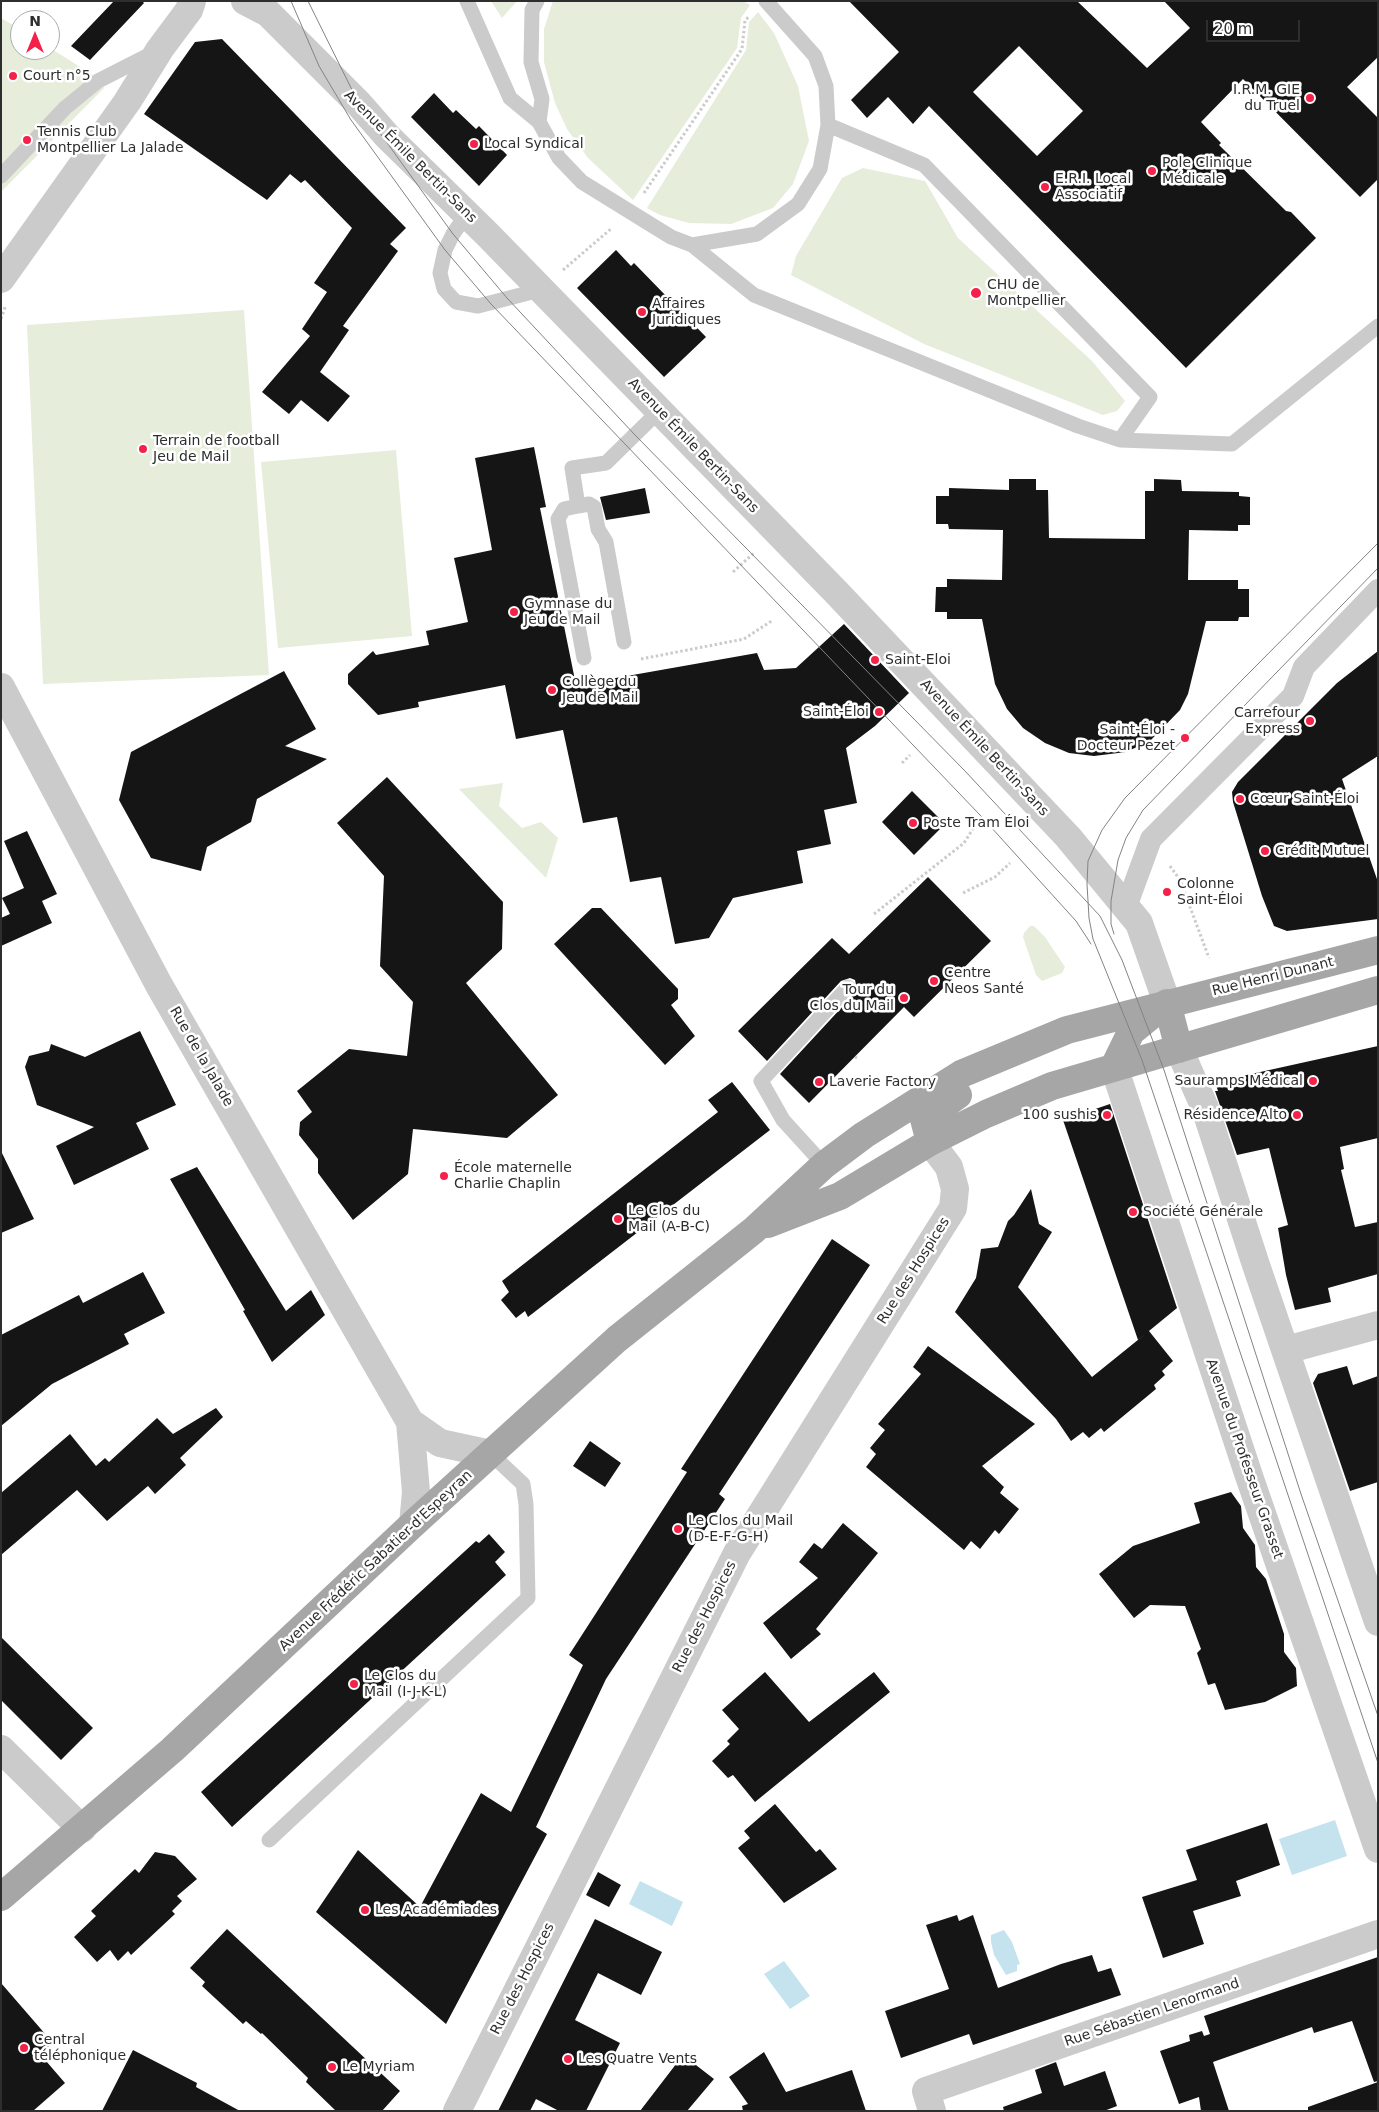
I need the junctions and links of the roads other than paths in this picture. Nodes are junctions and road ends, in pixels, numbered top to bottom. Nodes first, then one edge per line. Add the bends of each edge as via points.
1 (245, 1) edge
2 (467, 1) edge
3 (537, 1) edge
4 (766, 1) edge
5 (197, 4) edge
6 (160, 49) junction
7 (539, 122) junction
8 (828, 125) junction
9 (1, 176) edge
10 (466, 215) junction
11 (692, 245) junction
12 (1, 278) edge
13 (540, 290) junction
14 (1378, 326) edge
15 (659, 411) junction
16 (1120, 440) junction
17 (578, 506) junction
18 (1378, 590) edge
19 (624, 642) dead end
20 (584, 658) dead end
21 (1, 686) edge
22 (1126, 907) junction
23 (1378, 950) edge
24 (848, 987) dead end
25 (1378, 990) edge
26 (1167, 1003) junction
27 (1041, 1040) junction
28 (1178, 1049) junction
29 (1114, 1067) junction
30 (930, 1142) junction
31 (824, 1165) junction
32 (754, 1230) junction
33 (1378, 1326) edge
34 (1286, 1350) junction
35 (410, 1422) junction
36 (491, 1454) junction
37 (413, 1524) junction
38 (1378, 1622) edge
39 (1, 1748) edge
40 (82, 1829) junction
41 (269, 1840) dead end
42 (1378, 1849) edge
43 (1, 1897) edge
44 (1378, 1934) edge
45 (929, 2101) edge
46 (456, 2111) edge

1 - 10 street, Avenue Émile Bertin-Sans via 268,13
2 - 7 lane via 510,98
3 - 7 lane via 532,10 531,62 542,99
4 - 8 lane via 815,56 826,86
5 - 6 street
6 - 9 lane via 98,81 66,108
6 - 12 street
7 - 11 lane via 559,158 582,182 671,237
8 - 11 lane via 820,169 798,204 758,234
8 - 16 lane via 924,165 1150,397
10 - 13 street, Avenue Émile Bertin-Sans
10 - 13 lane via 452,234 440,273 444,289 456,302 478,306
11 - 16 lane via 754,296
13 - 15 street, Avenue Émile Bertin-Sans
14 - 16 lane via 1232,444
15 - 17 lane via 606,462 572,468
15 - 22 street, Avenue Émile Bertin-Sans via 1068,837
17 - 19 lane via 589,504 594,507 598,529 606,542
17 - 20 lane via 564,509 558,519
18 - 22 street via 1304,667 1293,696 1151,839
21 - 35 street, Rue de la Jalade via 159,984
22 - 26 street, Avenue Émile Bertin-Sans via 1146,938
23 - 26 main road, Rue Henri Dunant
24 - 31 lane via 761,1081 783,1120
25 - 28 main road
26 - 27 main road, Avenue Frédéric Sabatier-d'Espeyran
26 - 28 main road
26 - 29 main road via 1131,1032
27 - 30 main road via 1012,1066 963,1092 924,1119
27 - 31 main road, Avenue Frédéric Sabatier-d'Espeyran via 961,1074 912,1103
28 - 29 main road, Avenue Frédéric Sabatier-d'Espeyran
28 - 34 street via 1205,1108
29 - 30 main road, Avenue Frédéric Sabatier-d'Espeyran via 1052,1086
29 - 42 street, Avenue du Professeur Grasset via 1249,1476
30 - 32 main road, Avenue Frédéric Sabatier-d'Espeyran via 840,1196
30 - 46 street, Rue des Hospices via 949,1167 955,1189 953,1208 737,1553
31 - 32 main road, Avenue Frédéric Sabatier-d'Espeyran
32 - 36 main road, Avenue Frédéric Sabatier-d'Espeyran via 617,1339
33 - 34 street
34 - 38 street
35 - 36 street, Rue de la Jalade via 440,1443
35 - 37 street, Rue de la Jalade via 416,1492
36 - 37 main road, Avenue Frédéric Sabatier-d'Espeyran
36 - 41 lane via 523,1484 528,1598
37 - 40 main road, Avenue Frédéric Sabatier-d'Espeyran via 172,1750
39 - 40 street
40 - 43 main road, Avenue Frédéric Sabatier-d'Espeyran
44 - 45 street, Rue Sébastien Lenormand

